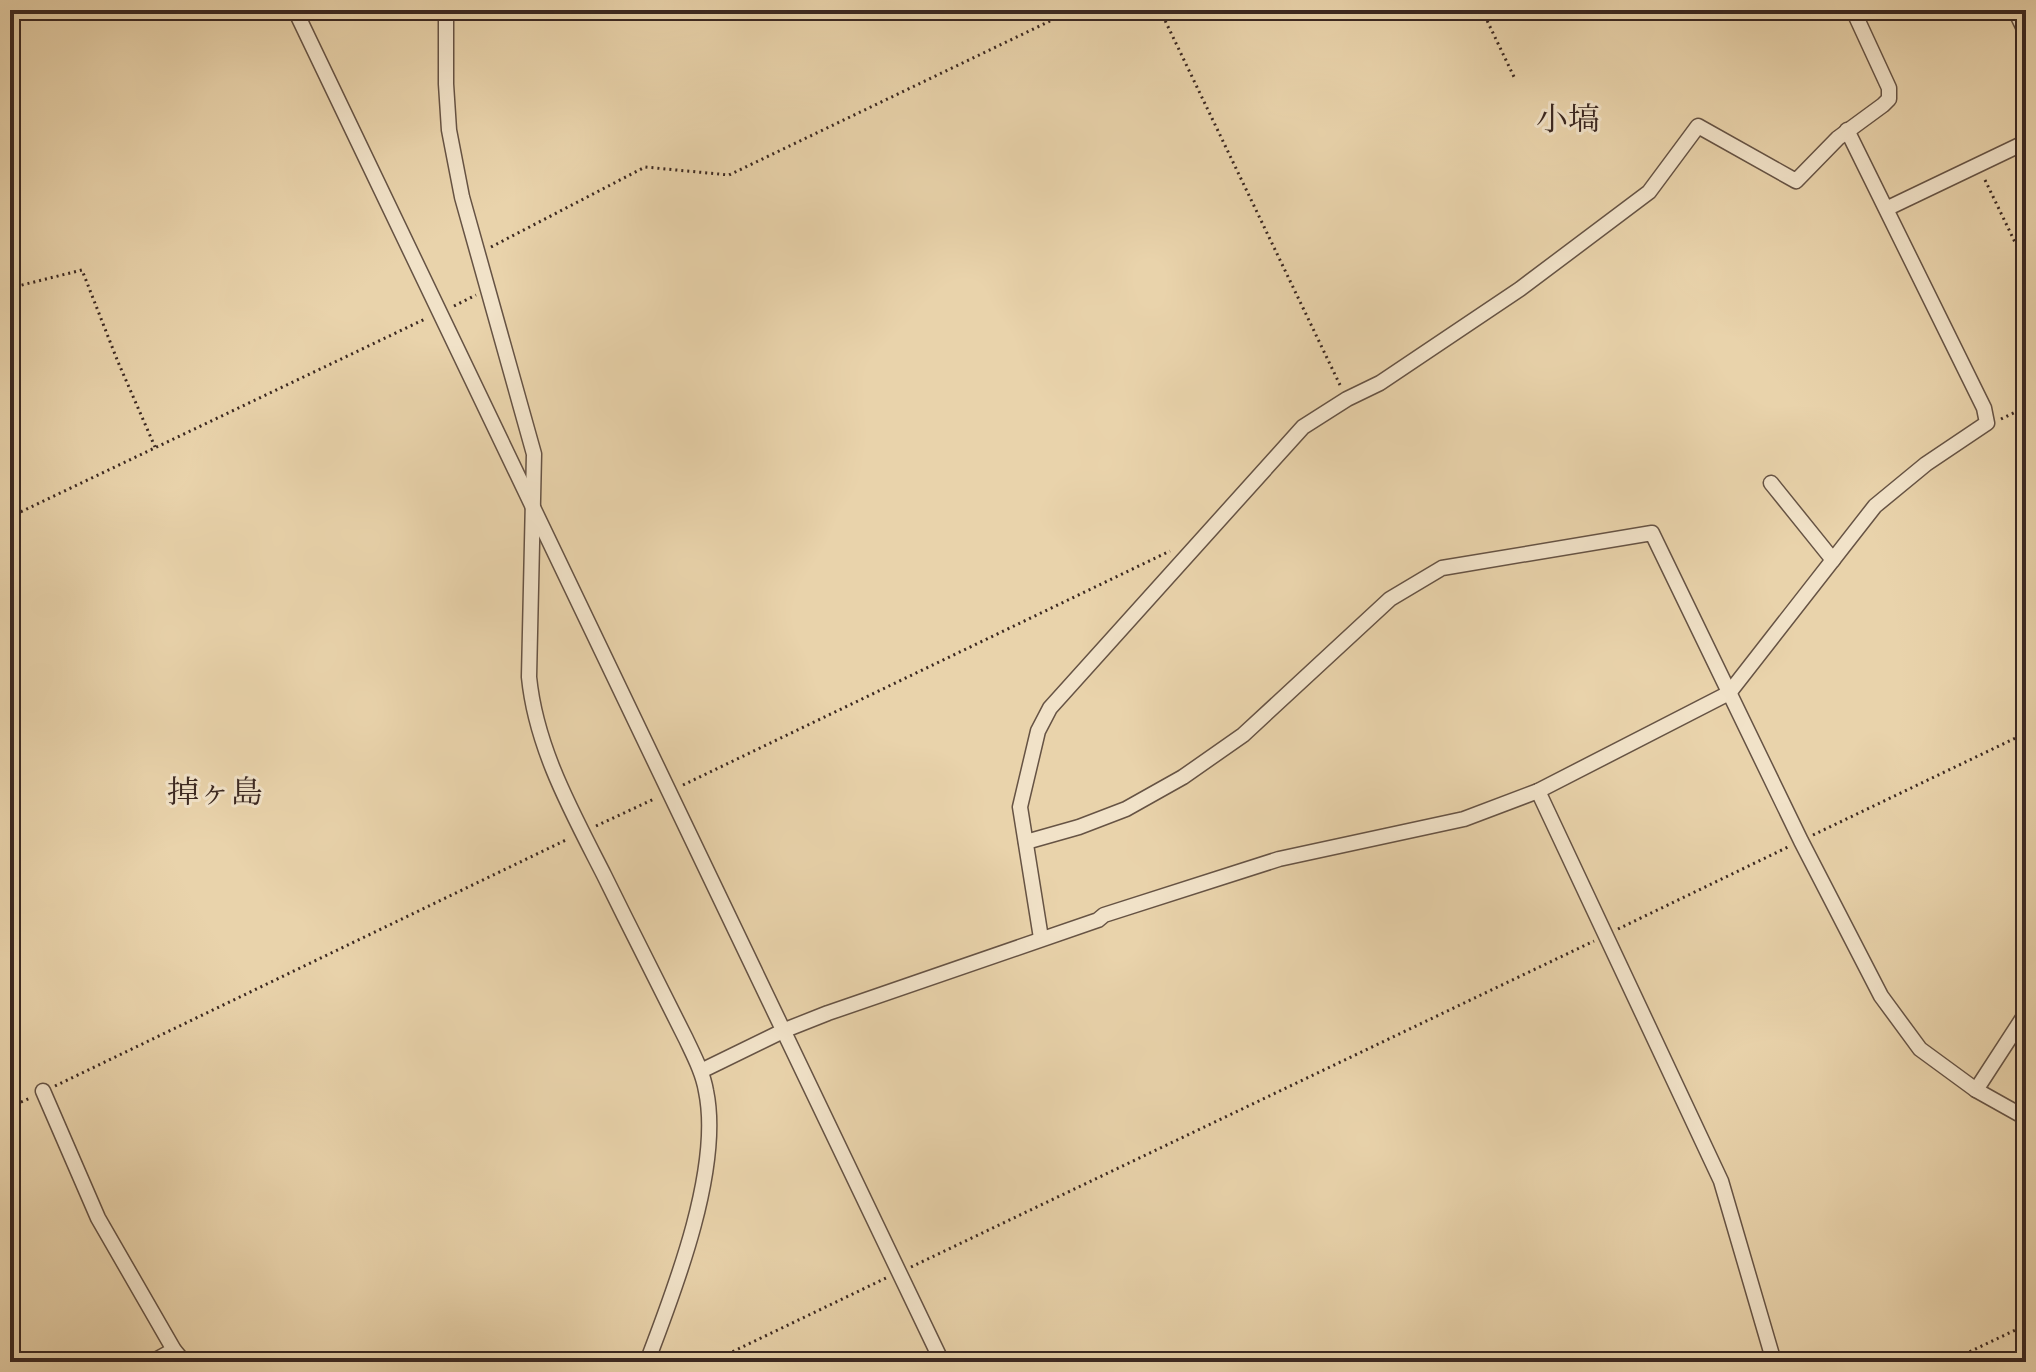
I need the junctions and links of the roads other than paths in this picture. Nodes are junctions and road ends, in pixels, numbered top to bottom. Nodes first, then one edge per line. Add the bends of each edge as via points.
1 (295, 10) edge
2 (446, 10) edge
3 (1853, 10) edge
4 (2015, 10) edge
5 (2026, 33) edge
6 (1847, 130) junction
7 (2026, 142) edge
8 (1888, 208) junction
9 (1771, 483) dead end
10 (534, 508) junction
11 (1833, 560) junction
12 (1729, 693) junction
13 (1538, 791) junction
14 (1026, 842) junction
15 (1041, 938) junction
16 (2026, 1013) edge
17 (785, 1030) junction
18 (701, 1071) junction
19 (1976, 1090) junction
20 (43, 1091) road end
21 (2026, 1118) edge
22 (179, 1356) edge
23 (152, 1362) edge
24 (647, 1362) edge
25 (942, 1362) edge
26 (1774, 1362) edge

1 - 10 street
2 - 10 street via 449,130 462,197 534,454
3 - 6 street via 1889,88 1889,99
4 - 5 street
6 - 8 street
6 - 14 street via 1796,181 1698,126 1649,192 1520,289 1380,383 1303,427 1050,708 1038,731 1020,807
7 - 8 street
8 - 11 street via 1987,423 1883,498
9 - 11 street
10 - 17 street
10 - 18 street via 529,677 539,736
11 - 12 street
12 - 13 street
12 - 14 street via 1652,533 1442,568 1390,599 1243,735 1183,777 1126,809
12 - 19 street via 1881,996 1920,1049
13 - 15 street via 1464,819 1279,859
13 - 26 street via 1721,1181
14 - 15 street
15 - 17 street
16 - 19 street
17 - 18 street
17 - 25 street
18 - 24 street via 709,1113 703,1178 688,1242
19 - 21 street
20 - 22 street via 98,1218
22 - 23 street

